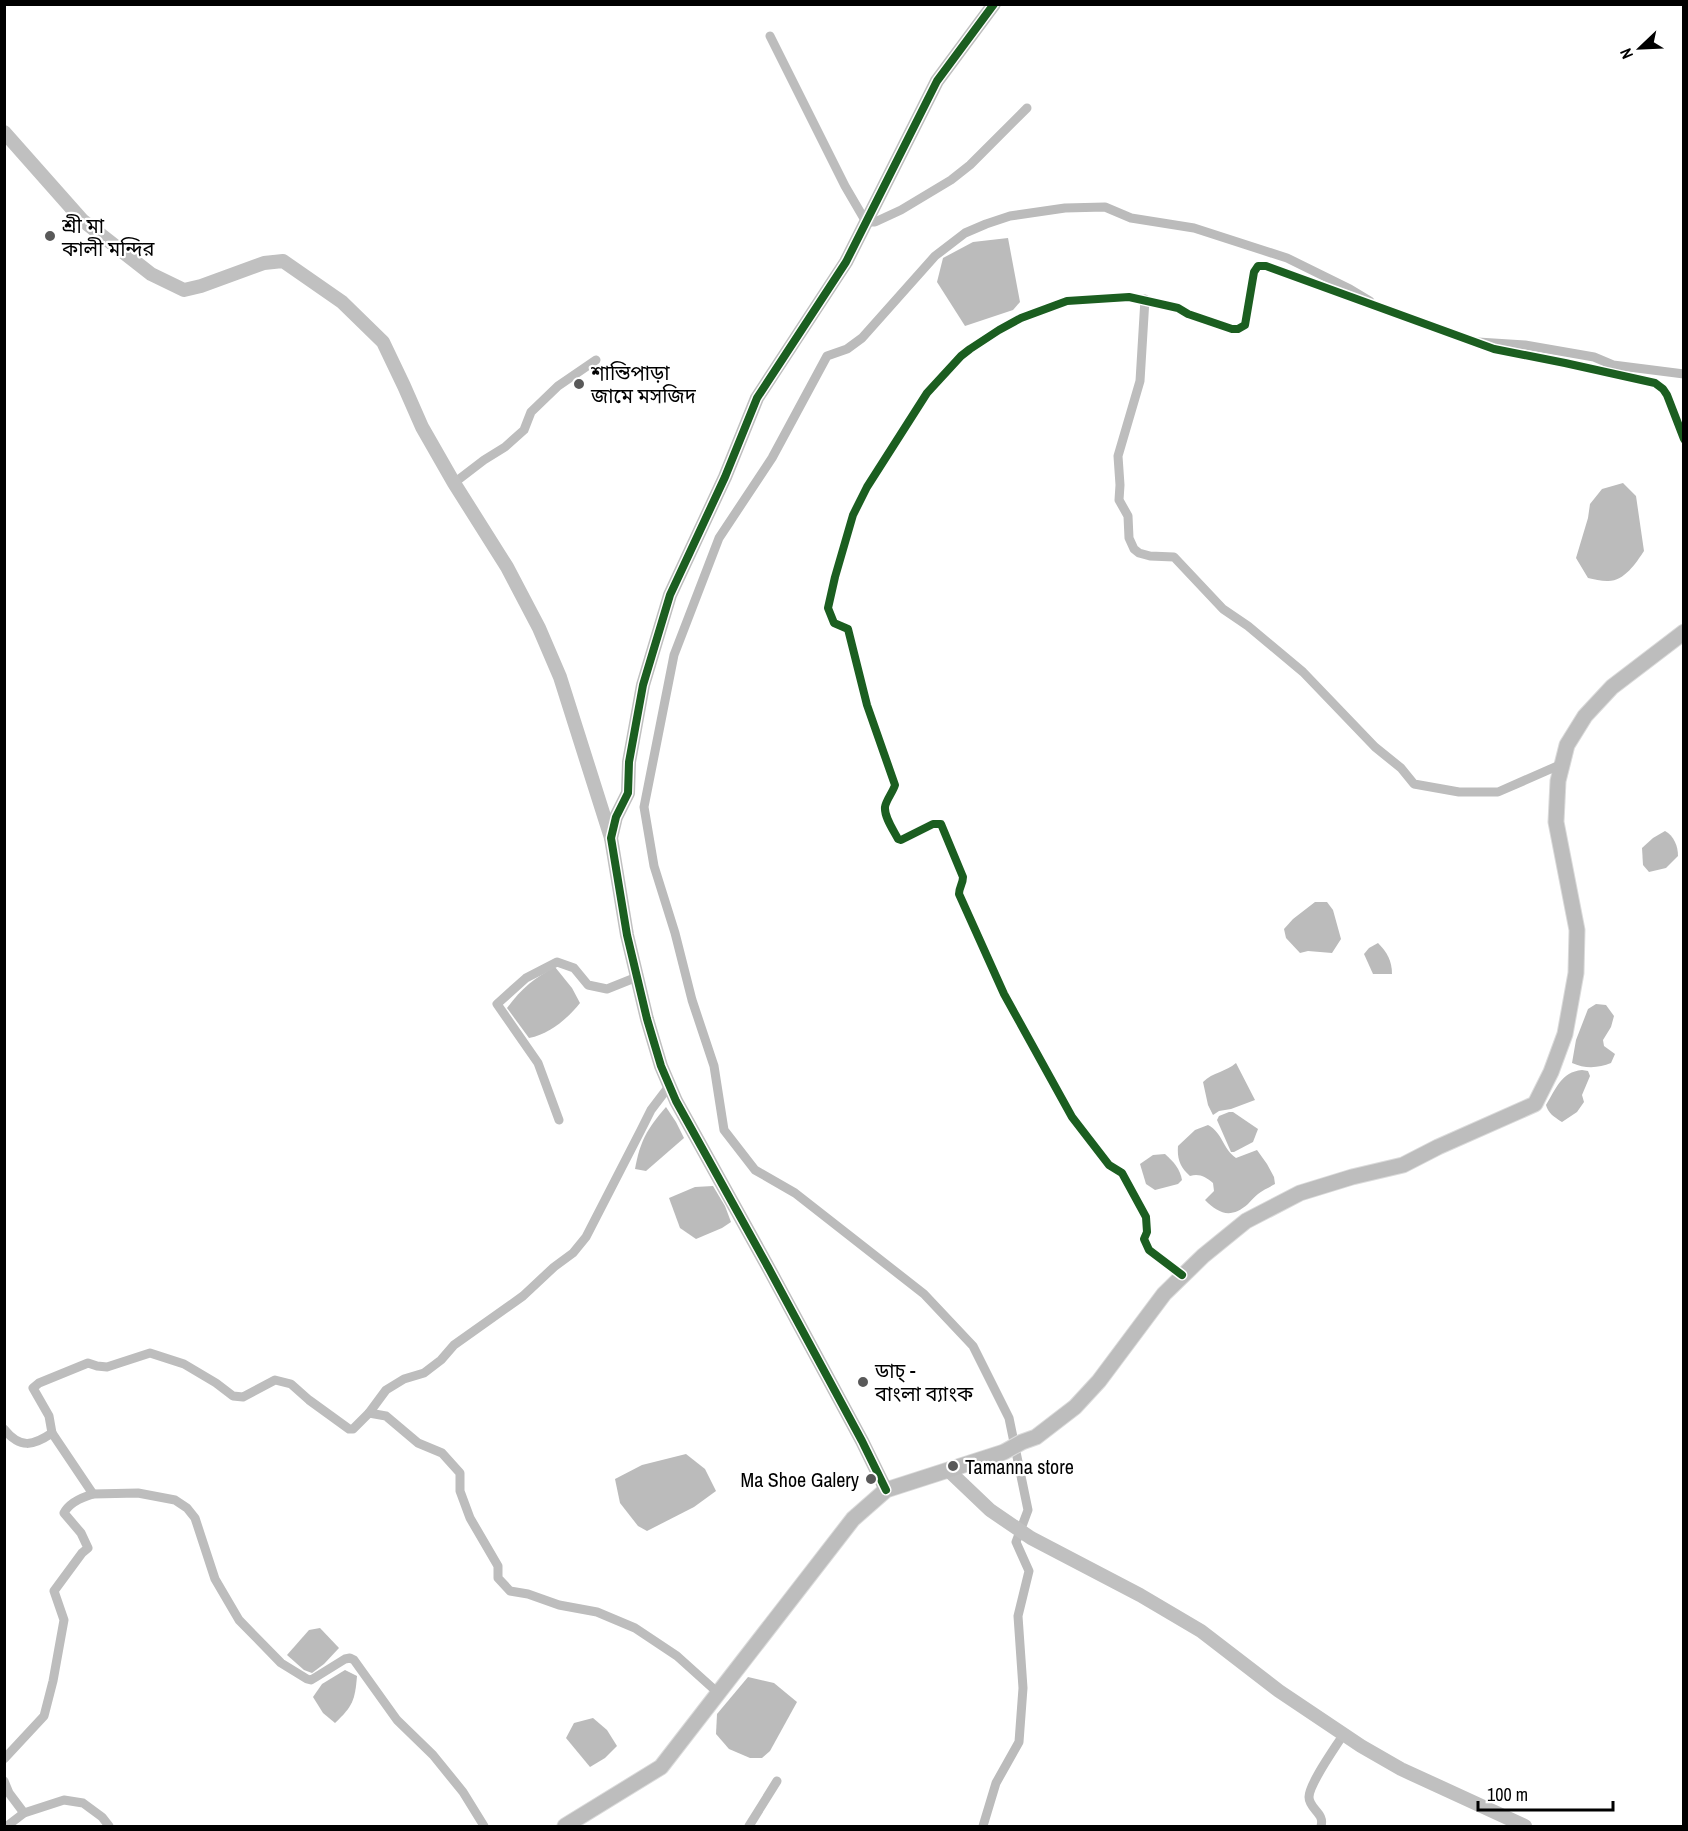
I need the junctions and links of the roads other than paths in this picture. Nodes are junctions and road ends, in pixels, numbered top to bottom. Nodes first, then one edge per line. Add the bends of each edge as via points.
1 (994, 4) edge
2 (770, 36) dead end
3 (1027, 108) dead end
4 (4, 132) edge
5 (866, 222) junction
6 (1145, 299) junction
7 (596, 360) dead end
8 (1683, 439) edge
9 (454, 483) junction
10 (1683, 632) edge
11 (1562, 764) junction
12 (610, 838) junction
13 (637, 976) junction
14 (670, 1085) junction
15 (559, 1120) dead end
16 (1182, 1275) junction
17 (369, 1413) junction
18 (4, 1429) edge
19 (52, 1433) junction
20 (948, 1470) junction
21 (886, 1490) junction
22 (93, 1494) junction
23 (717, 1692) junction
24 (1343, 1735) junction
25 (4, 1759) edge
26 (4, 1781) edge
27 (777, 1781) dead end
28 (24, 1813) junction
29 (7, 1827) edge
30 (109, 1827) edge
31 (484, 1827) edge
32 (565, 1827) edge
33 (749, 1827) edge
34 (1321, 1827) edge
35 (1525, 1827) edge

1 - 5 street via 937,81
2 - 5 street
3 - 5 street via 951,180 901,210
4 - 9 street via 82,220 151,274 184,290 264,263 283,261 342,302 382,342 422,427
5 - 12 street via 846,262 757,398 670,595 643,685 629,762 628,793
6 - 8 street via 1238,329 1245,325 1254,272 1258,266 1266,266 1494,349 1654,383 1663,389
6 - 11 street via 1140,381 1118,456 1119,500 1128,516 1134,549 1150,556 1174,557 1223,609 1303,672 1414,784 1459,792 1498,792
6 - 16 street via 1067,300 999,330 961,356 927,393 867,487 853,515 828,608 834,623 849,628 867,705 895,785 885,812 898,839 940,824 963,877 959,894 1004,994 1072,1117 1109,1165 1122,1173 1146,1217 1144,1239 1149,1250
7 - 9 street via 558,386 531,412 524,430 505,447
9 - 12 street via 507,567 539,628 560,677
10 - 11 main road via 1612,687 1585,716 1567,745
11 - 16 main road via 1556,822 1577,930 1576,973 1565,1034 1535,1104 1403,1165 1300,1193 1246,1221
12 - 13 street
13 - 14 street via 661,1066
13 - 15 street via 607,989 588,985 574,968 557,962 526,978 496,1004 538,1063
14 - 17 street via 651,1110 586,1237 573,1253 424,1372 386,1390
14 - 21 street
16 - 20 main road via 1075,1407 1036,1437
17 - 19 street via 349,1429 291,1384 275,1380 243,1397 233,1396 184,1364 150,1353 107,1367 88,1363 39,1383 33,1388 49,1416
17 - 23 street via 386,1416 418,1443 442,1453 460,1473 460,1491 470,1518 498,1566 498,1578 510,1591 597,1612 635,1628 677,1656
18 - 19 street via 24,1444 39,1442
19 - 22 street
20 - 21 main road
20 - 24 street via 990,1509 1031,1538 1201,1631
21 - 23 main road via 853,1519
22 - 25 street via 64,1513 88,1548 54,1591 64,1620 44,1716
22 - 31 street via 138,1493 176,1500 187,1508 195,1518 215,1580 239,1620 281,1663 311,1680 345,1659 354,1660 397,1720 463,1792
23 - 32 main road via 661,1767
24 - 34 street via 1310,1794
24 - 35 street via 1401,1769
26 - 28 street
27 - 33 street
28 - 29 street
28 - 30 street via 64,1800 83,1803

